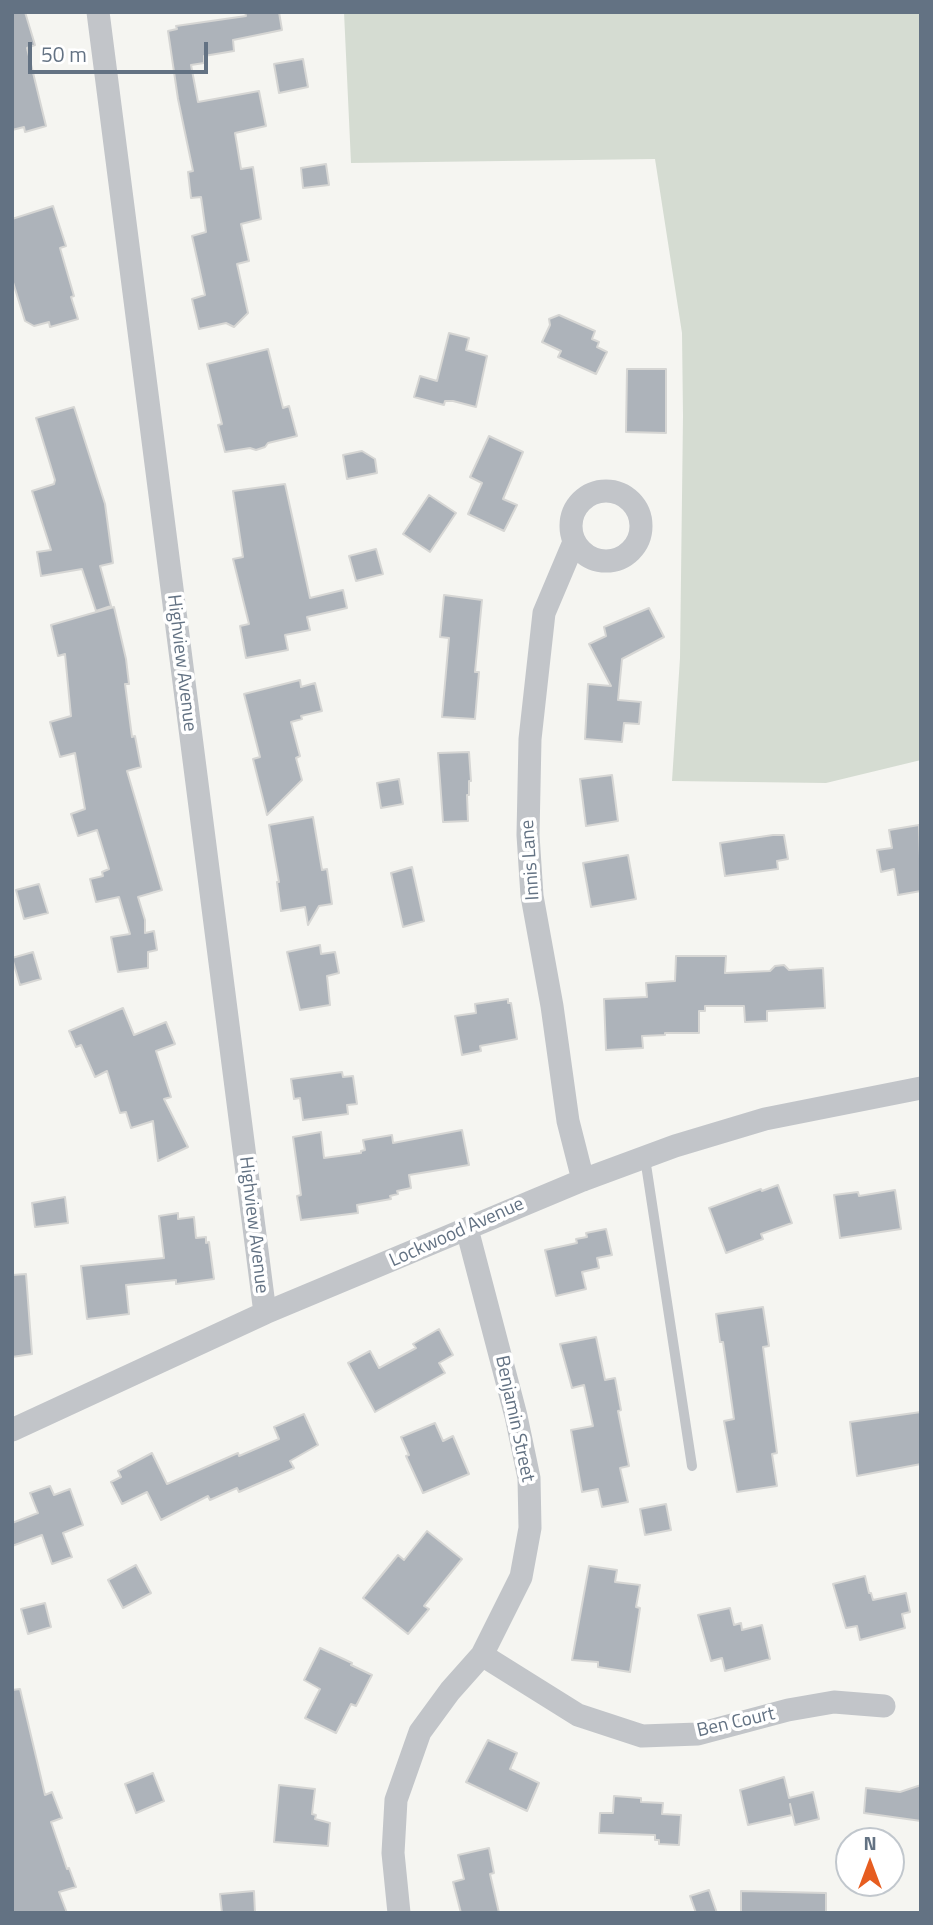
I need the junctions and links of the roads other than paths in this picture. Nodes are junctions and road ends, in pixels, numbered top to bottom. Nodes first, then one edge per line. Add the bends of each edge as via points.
1 (98, 12) edge
2 (574, 542) dead end
3 (921, 1088) edge
4 (645, 1158) junction
5 (583, 1180) junction
6 (467, 1229) junction
7 (265, 1313) junction
8 (12, 1430) edge
9 (692, 1466) dead end
10 (482, 1655) junction
11 (884, 1706) dead end
12 (399, 1913) edge

1 - 7 street, Highview Avenue
2 - 5 street, Innis Lane via 544,613 530,739 528,822 532,896 568,1121
3 - 4 street, Lockwood Avenue via 765,1119
4 - 5 street, Lockwood Avenue
4 - 9 lane
5 - 6 street, Lockwood Avenue
6 - 7 street, Lockwood Avenue
6 - 10 street, Benjamin Street via 529,1478 530,1528 521,1577
7 - 8 street, Lockwood Avenue
10 - 11 street, Ben Court via 578,1715 642,1736 698,1734 834,1702
10 - 12 street, Benjamin Street via 420,1732 396,1800 393,1853

